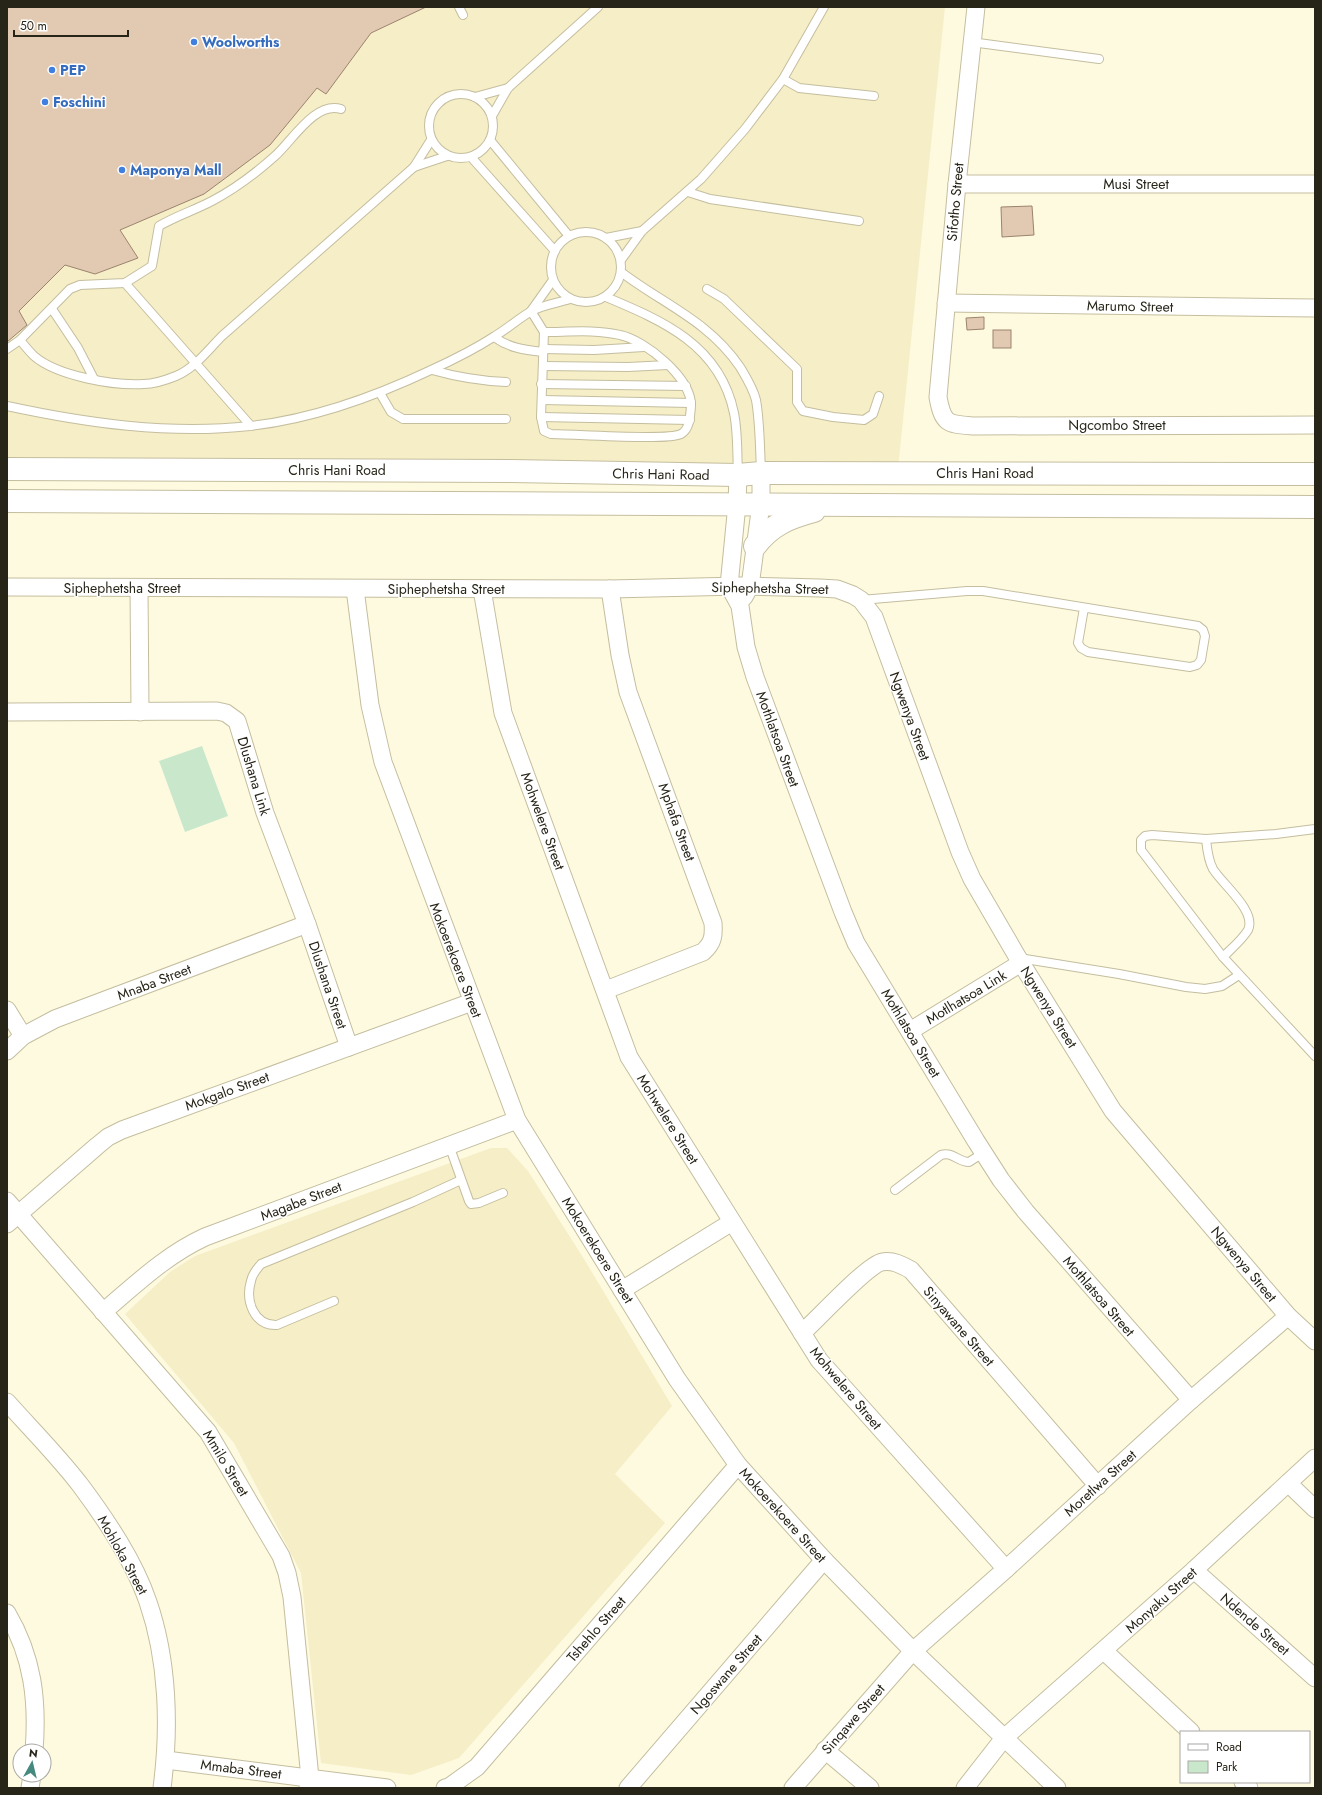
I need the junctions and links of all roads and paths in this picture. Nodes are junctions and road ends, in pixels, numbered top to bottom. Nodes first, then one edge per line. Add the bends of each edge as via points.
1 (598, 7) edge
2 (824, 7) edge
3 (976, 7) edge
4 (971, 42) junction
5 (1099, 59) dead end
6 (783, 79) junction
7 (508, 88) junction
8 (874, 96) dead end
9 (475, 97) junction
10 (341, 109) dead end
11 (492, 116) junction
12 (431, 140) junction
13 (490, 140) junction
14 (447, 156) junction
15 (471, 157) junction
16 (414, 167) junction
17 (957, 184) junction
18 (1315, 184) edge
19 (688, 192) junction
20 (858, 221) dead end
21 (642, 231) junction
22 (569, 236) junction
23 (606, 238) junction
24 (555, 251) junction
25 (621, 260) junction
26 (621, 272) junction
27 (553, 280) junction
28 (125, 282) junction
29 (707, 289) dead end
30 (606, 296) junction
31 (570, 299) junction
32 (946, 303) junction
33 (1315, 308) edge
34 (52, 309) junction
35 (531, 311) junction
36 (544, 332) junction
37 (494, 337) junction
38 (20, 340) junction
39 (644, 347) junction
40 (7, 349) edge
41 (543, 351) junction
42 (197, 363) junction
43 (668, 365) junction
44 (543, 366) junction
45 (432, 370) junction
46 (94, 379) junction
47 (506, 382) dead end
48 (541, 384) junction
49 (686, 386) junction
50 (380, 393) junction
51 (879, 396) dead end
52 (938, 397) joint
53 (542, 400) junction
54 (691, 403) junction
55 (7, 406) edge
56 (541, 418) junction
57 (506, 419) dead end
58 (690, 420) junction
59 (1315, 425) edge
60 (251, 426) junction
61 (7, 469) edge
62 (761, 473) junction
63 (1315, 474) edge
64 (738, 475) junction
65 (7, 501) edge
66 (737, 504) junction
67 (761, 504) junction
68 (834, 505) junction
69 (1315, 507) edge
70 (755, 546) junction
71 (729, 586) junction
72 (750, 586) junction
73 (7, 587) edge
74 (139, 588) junction
75 (355, 589) junction
76 (482, 589) junction
77 (610, 589) junction
78 (861, 600) junction
79 (740, 606) junction
80 (1084, 608) junction
81 (874, 617) joint
82 (7, 712) edge
83 (140, 712) junction
84 (1315, 829) edge
85 (1206, 839) junction
86 (307, 924) junction
87 (1223, 957) junction
88 (1020, 960) junction
89 (1239, 975) junction
90 (606, 990) junction
91 (472, 1002) junction
92 (7, 1010) edge
93 (910, 1031) junction
94 (23, 1036) junction
95 (349, 1047) junction
96 (7, 1051) edge
97 (1315, 1056) edge
98 (517, 1120) junction
99 (449, 1146) junction
100 (983, 1153) junction
101 (461, 1180) junction
102 (895, 1190) dead end
103 (503, 1193) dead end
104 (7, 1201) edge
105 (13, 1219) edge
106 (732, 1222) junction
107 (622, 1290) junction
108 (334, 1301) dead end
109 (104, 1312) junction
110 (1288, 1316) junction
111 (802, 1333) junction
112 (1315, 1341) edge
113 (1191, 1400) junction
114 (7, 1402) edge
115 (1315, 1458) edge
116 (738, 1465) junction
117 (1288, 1483) junction
118 (1098, 1486) junction
119 (1315, 1509) edge
120 (824, 1560) junction
121 (1006, 1569) junction
122 (1194, 1570) junction
123 (7, 1613) edge
124 (912, 1650) junction
125 (1104, 1651) junction
126 (1315, 1678) edge
127 (1190, 1731) edge
128 (1004, 1738) junction
129 (35, 1743) edge
130 (825, 1750) junction
131 (166, 1760) junction
132 (309, 1783) edge
133 (162, 1788) edge
134 (387, 1788) edge
135 (447, 1788) edge
136 (628, 1788) edge
137 (793, 1788) edge
138 (870, 1788) edge
139 (965, 1788) edge
140 (1057, 1788) edge

1 - 7 lane
2 - 6 lane
3 - 4 street, Sifotho Street
4 - 5 lane
4 - 17 street, Sifotho Street
6 - 8 lane via 799,88
6 - 19 lane via 745,129
7 - 9 lane
7 - 11 lane
9 - 11 lane via 488,108
9 - 12 lane via 458,94 449,96 435,106 428,123
10 - 28 lane via 325,108 275,156 234,188 159,226 152,266
11 - 13 lane via 493,132
12 - 14 lane
12 - 16 lane
13 - 15 lane via 479,153
13 - 22 lane
14 - 15 lane
14 - 16 lane
15 - 24 lane
16 - 42 lane via 222,336
17 - 18 street, Musi Street
17 - 32 street, Sifotho Street
19 - 20 lane via 710,199
19 - 21 lane
21 - 23 lane
21 - 25 lane
22 - 23 lane via 587,232
22 - 24 lane
23 - 25 lane via 613,244
24 - 27 lane via 551,265
25 - 26 lane
26 - 30 lane via 614,290
26 - 62 lane via 705,328 732,355 748,378 755,399
27 - 31 lane
27 - 35 lane
28 - 34 lane via 80,285 70,289
28 - 42 lane
29 - 51 lane via 724,299 797,369 797,402 803,411 864,420 873,414
30 - 31 lane via 588,302
30 - 64 lane via 670,327 692,342 712,362 734,412
31 - 35 lane
32 - 33 street, Marumo Street
32 - 52 street, Sifotho Street
34 - 38 lane
34 - 46 lane via 78,348
35 - 36 lane
35 - 37 lane
36 - 39 lane via 609,333 631,339
36 - 41 lane
37 - 41 lane via 519,349
37 - 45 lane
38 - 40 lane
38 - 46 lane via 34,356 48,365 66,373
39 - 41 lane
39 - 43 lane
41 - 44 lane
42 - 46 lane via 178,375 155,383 127,384
42 - 60 lane
43 - 44 lane
43 - 49 lane
44 - 48 lane
45 - 47 lane via 484,382
45 - 50 lane
48 - 49 lane
48 - 53 lane
49 - 54 lane
50 - 57 lane via 391,412 403,419
50 - 60 lane via 340,406
52 - 59 street, Ngcombo Street via 942,416 947,421 974,426
53 - 54 lane
53 - 56 lane
54 - 58 lane
55 - 60 lane via 78,420 138,426 213,429
56 - 58 lane
56 - 58 lane via 544,431 550,434 660,436 680,435
61 - 64 main road, Chris Hani Road via 511,471
62 - 63 main road, Chris Hani Road
62 - 64 main road, Chris Hani Road
62 - 67 street
64 - 66 street
65 - 66 main road
66 - 67 main road
66 - 71 street
67 - 68 main road
67 - 70 street
68 - 69 main road
68 - 70 main road via 784,520 767,532
70 - 72 street
71 - 72 street, Siphephetsha Street
71 - 77 street, Siphephetsha Street
71 - 79 street, Mothlatsoa Street
72 - 78 street, Siphephetsha Street via 836,589
72 - 79 street
73 - 74 street, Siphephetsha Street
74 - 75 street, Siphephetsha Street
74 - 83 street
75 - 76 street, Siphephetsha Street
75 - 91 street, Mokoerekoere Street via 370,705 383,762
76 - 77 street, Siphephetsha Street
76 - 90 street, Mohwelere Street via 503,713
77 - 90 street, Mphafa Street via 628,692 699,883 714,931 713,940 703,952
78 - 80 lane via 967,591
78 - 81 street, Siphephetsha Street
79 - 93 street, Mothlatsoa Street via 746,647 756,677 843,912 864,956
80 - 80 lane via 1198,626 1205,636 1201,660 1197,665 1190,667 1088,652 1078,643
81 - 88 street, Ngwenya Street via 960,852 972,879
82 - 83 street, Dlushana Link
83 - 86 street, Dlushana Link via 217,711 226,713 236,721 265,813
84 - 85 lane
85 - 87 lane via 1212,867 1222,883 1245,907 1249,922 1243,936
85 - 87 lane via 1145,836 1141,840 1141,850
86 - 94 street, Mnaba Street via 55,1019
86 - 95 street, Dlushana Street
87 - 89 lane
88 - 89 lane via 1205,989 1222,986
88 - 93 street, Motlhatsoa Link
88 - 110 street, Ngwenya Street via 1113,1111
89 - 97 lane
90 - 106 street, Mohwelere Street via 629,1057
91 - 95 street, Mokgalo Street
91 - 98 street, Mokoerekoere Street
92 - 94 street
93 - 100 street, Mothlatsoa Street
94 - 96 street, Mnaba Street
95 - 105 street, Mokgalo Street via 108,1137
98 - 99 street, Magabe Street
98 - 107 street, Mokoerekoere Street
99 - 101 lane
99 - 109 street, Magabe Street via 184,1246 165,1259
100 - 102 lane via 969,1162 961,1161 950,1154 941,1155
100 - 113 street, Mothlatsoa Street via 1026,1212
101 - 103 lane via 469,1201 473,1204
101 - 108 lane via 261,1264 251,1280 252,1308 261,1322 270,1325 278,1325
104 - 105 street, Mmilo Street
105 - 109 street, Mmilo Street
106 - 107 street
106 - 111 street, Mohwelere Street
107 - 116 street, Mokoerekoere Street via 677,1379
109 - 132 street, Mmilo Street via 208,1432 281,1556 292,1597
110 - 112 street, Ngwenya Street
110 - 113 street, Moretlwa Street
111 - 118 street, Sinyawane Street via 872,1266 888,1262 900,1264 911,1270
111 - 121 street, Mohwelere Street via 819,1360
113 - 118 street, Moretlwa Street
114 - 131 street, Mohloka Street via 80,1485 100,1513 134,1569 148,1600 157,1631 163,1671
115 - 117 street, Monyaku Street
116 - 120 street, Mokoerekoere Street
116 - 135 street, Tshehlo Street via 476,1767
117 - 119 street
117 - 122 street, Monyaku Street
118 - 121 street, Moretlwa Street
120 - 124 street, Mokoerekoere Street
120 - 136 street, Ngoswane Street
121 - 124 street, Moretlwa Street
122 - 125 street, Monyaku Street
122 - 126 street, Ndende Street
123 - 129 street via 17,1630 34,1686 37,1716
124 - 128 street, Mokoerekoere Street
124 - 130 street, Sinqawe Street
125 - 127 street
125 - 128 street, Monyaku Street
128 - 139 street, Monyaku Street
128 - 140 street, Mokoerekoere Street
130 - 137 street, Sinqawe Street
130 - 138 street
131 - 132 street, Mmaba Street
131 - 133 street, Mohloka Street
132 - 134 street, Mmaba Street

